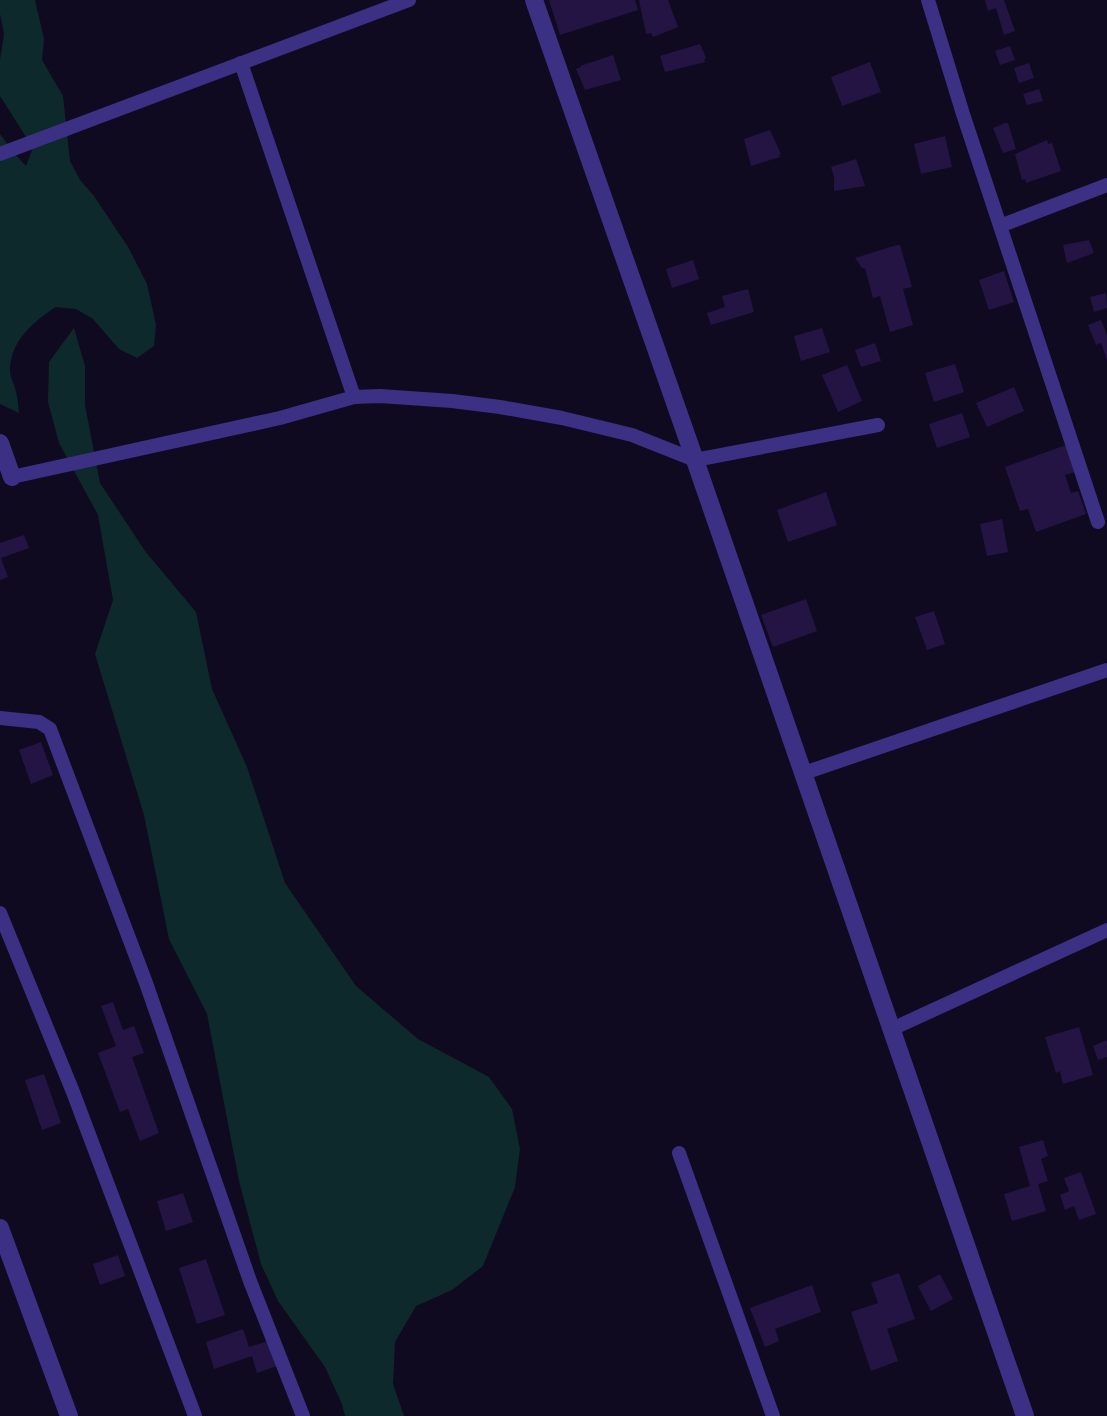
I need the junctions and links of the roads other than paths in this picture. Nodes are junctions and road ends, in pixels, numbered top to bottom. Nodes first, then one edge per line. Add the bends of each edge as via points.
1 (409, 0) edge
2 (534, 0) edge
3 (928, 0) edge
4 (241, 63) junction
5 (0, 154) edge
6 (1107, 185) edge
7 (1000, 226) junction
8 (354, 397) junction
9 (878, 425) dead end
10 (0, 443) edge
11 (695, 460) junction
12 (12, 477) joint
13 (1098, 522) dead end
14 (1107, 670) edge
15 (0, 718) edge
16 (804, 773) junction
17 (0, 913) edge
18 (1107, 930) edge
19 (892, 1029) junction
20 (679, 1153) dead end
21 (0, 1228) edge
22 (69, 1416) edge
23 (195, 1416) edge
24 (303, 1416) edge
25 (773, 1416) edge
26 (1025, 1416) edge

1 - 4 lane
2 - 11 street
3 - 7 lane
4 - 5 lane
4 - 8 lane
6 - 7 lane
7 - 13 lane
8 - 11 lane via 452,401 562,418 632,435
8 - 12 lane via 280,418
9 - 11 lane
10 - 12 street
11 - 16 street
14 - 16 lane
15 - 24 lane via 39,722 50,729
16 - 19 street
17 - 23 lane
18 - 19 lane
19 - 26 street
20 - 25 lane
21 - 22 street

